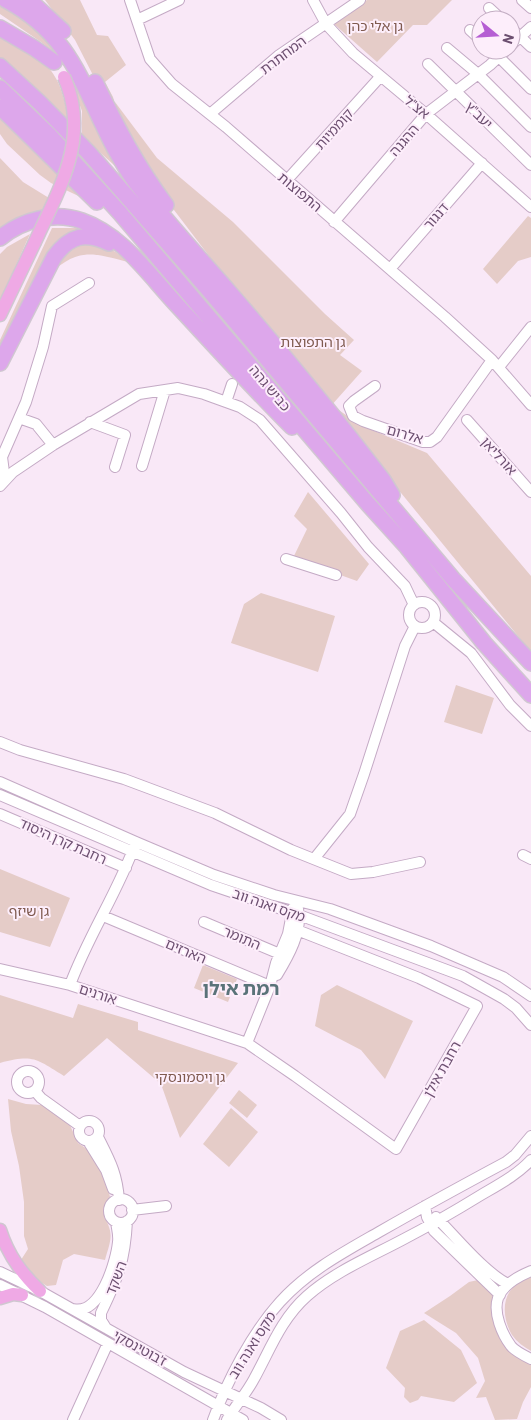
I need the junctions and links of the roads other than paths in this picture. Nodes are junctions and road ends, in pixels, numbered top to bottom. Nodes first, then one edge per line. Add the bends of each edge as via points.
1 (6, 0) edge
2 (29, 0) edge
3 (130, 0) edge
4 (179, 0) edge
5 (313, 0) edge
6 (360, 0) edge
7 (522, 0) edge
8 (531, 8) edge
9 (0, 20) edge
10 (137, 20) junction
11 (326, 24) junction
12 (531, 27) edge
13 (0, 28) edge
14 (521, 36) edge
15 (521, 38) edge
16 (531, 47) edge
17 (447, 48) dead end
18 (491, 60) edge
19 (506, 60) edge
20 (54, 62) junction
21 (428, 64) dead end
22 (0, 66) edge
23 (478, 74) junction
24 (380, 77) junction
25 (0, 88) edge
26 (531, 89) edge
27 (456, 91) junction
28 (0, 107) edge
29 (210, 114) junction
30 (426, 114) junction
31 (531, 127) edge
32 (482, 163) junction
33 (531, 166) edge
34 (287, 180) junction
35 (531, 207) edge
36 (334, 222) junction
37 (0, 238) edge
38 (129, 254) junction
39 (390, 269) junction
40 (89, 283) dead end
41 (240, 305) junction
42 (0, 315) edge
43 (211, 317) junction
44 (531, 327) edge
45 (0, 363) edge
46 (495, 363) junction
47 (232, 384) dead end
48 (376, 386) dead end
49 (165, 390) junction
50 (226, 402) junction
51 (531, 405) edge
52 (19, 418) junction
53 (467, 420) dead end
54 (90, 422) junction
55 (53, 445) junction
56 (142, 466) dead end
57 (115, 467) dead end
58 (3, 483) edge
59 (531, 492) edge
60 (368, 504) junction
61 (422, 542) junction
62 (286, 559) dead end
63 (336, 575) dead end
64 (414, 605) junction
65 (433, 622) junction
66 (415, 626) junction
67 (531, 663) edge
68 (531, 695) edge
69 (531, 726) edge
70 (0, 742) edge
71 (0, 782) edge
72 (0, 795) edge
73 (0, 814) edge
74 (134, 847) junction
75 (314, 859) junction
76 (420, 862) dead end
77 (126, 868) junction
78 (296, 901) junction
79 (295, 913) junction
80 (103, 916) junction
81 (204, 922) dead end
82 (293, 930) junction
83 (280, 954) junction
84 (0, 969) edge
85 (70, 985) junction
86 (270, 986) junction
87 (531, 996) edge
88 (531, 1025) edge
89 (247, 1043) junction
90 (37, 1090) dead end
91 (81, 1125) junction
92 (531, 1136) edge
93 (93, 1139) junction
94 (531, 1160) edge
95 (117, 1200) junction
96 (166, 1206) dead end
97 (425, 1206) junction
98 (132, 1210) junction
99 (128, 1221) junction
100 (116, 1222) junction
101 (435, 1223) junction
102 (0, 1230) edge
103 (408, 1238) junction
104 (441, 1239) junction
105 (531, 1271) edge
106 (0, 1272) edge
107 (0, 1284) edge
108 (508, 1284) junction
109 (40, 1291) junction
110 (22, 1295) junction
111 (500, 1296) junction
112 (0, 1298) edge
113 (68, 1307) junction
114 (109, 1330) junction
115 (108, 1342) junction
116 (531, 1359) edge
117 (224, 1392) junction
118 (241, 1399) junction
119 (218, 1406) junction
120 (229, 1416) edge
121 (73, 1420) edge
122 (213, 1420) edge
123 (243, 1420) edge
124 (281, 1420) edge

1 - 41 highway via 35,19 66,51 133,179
2 - 41 highway via 76,49 148,180
3 - 10 street, התפוצות
4 - 10 street
5 - 11 street, אצ"ל
6 - 11 street, המחתרת
7 - 8 street
9 - 20 main road via 32,41
10 - 29 street, התפוצות via 150,59 172,84
11 - 24 street, אצ"ל
11 - 29 street, המחתרת via 278,56
12 - 14 street
13 - 20 highway
15 - 16 street
17 - 23 street
18 - 23 street, ההגנה
19 - 26 street
20 - 42 main road, bridge via 64,77 74,106 74,142 60,187
21 - 27 street, יעב"ץ
22 - 61 highway, כביש גהה via 95,160
23 - 27 street, ההגנה
23 - 31 street
24 - 30 street, אצ"ל
24 - 34 street, קוממיות
25 - 43 highway, כביש גהה via 57,143
27 - 30 street, ההגנה
27 - 33 street, יעב"ץ
28 - 43 highway
29 - 34 street, התפוצות
30 - 32 street, אצ"ל
30 - 36 street, ההגנה
32 - 35 street, אצ"ל
32 - 39 street, דנגור
34 - 36 street, התפוצות
36 - 39 street, התפוצות
37 - 38 highway via 24,223 63,217 96,227
38 - 45 highway via 109,242 88,236 63,246 49,266
38 - 60 highway via 254,389
39 - 46 street, התפוצות
40 - 52 street via 52,306 43,347
41 - 61 highway via 346,431 383,480
43 - 60 highway, כביש גהה
44 - 46 street via 522,340
46 - 48 street, אלרום via 430,442 353,416 349,406
46 - 51 street, התפוצות
47 - 50 street
49 - 50 street via 178,388
49 - 54 street via 139,394
49 - 56 street
50 - 64 street via 260,420 277,438 405,586
52 - 55 street via 36,424
52 - 58 street via 2,457
53 - 59 street, אורליאן
54 - 55 street
54 - 57 street via 125,435
55 - 58 street via 13,472
60 - 68 highway, כביש גהה
61 - 67 highway, כביש גהה
62 - 63 street
64 - 65 street via 424,602 432,606
64 - 66 street via 409,615
65 - 66 street via 427,627
65 - 69 street via 471,653 510,705
66 - 75 street via 405,646 350,814
70 - 75 street via 124,779 214,813
71 - 74 street, מקס ואנה ווב
72 - 74 street, מקס ואנה ווב
73 - 77 street, רחבת קרן היסוד
74 - 77 street, אורנים
74 - 78 street, מקס ואנה ווב
74 - 79 street, מקס ואנה ווב via 210,885
75 - 76 street via 351,874
77 - 80 street, אורנים
78 - 79 street
78 - 87 street, מקס ואנה ווב via 330,909 431,946 503,977
79 - 82 street
79 - 88 street, מקס ואנה ווב via 463,976 504,998
80 - 85 street, אורנים via 83,951
80 - 86 street, הארזים
81 - 83 street, התומר
82 - 83 street
82 - 86 street via 282,967
82 - 89 street, רחבת אילן via 420,978 477,1006 396,1149
83 - 86 street
84 - 85 street
85 - 89 street, אורנים
86 - 89 street
90 - 91 street via 41,1098
91 - 93 street via 80,1135 84,1140
91 - 93 street via 95,1122 99,1130
92 - 97 street, מקס ואנה ווב via 506,1162
93 - 95 street via 113,1167 118,1182
94 - 101 street, מקס ואנה ווב via 502,1183
95 - 98 street via 129,1204
95 - 100 street via 110,1206 109,1214
96 - 98 street
97 - 101 street
97 - 117 street, מקס ואנה ווב via 327,1262 295,1287 261,1326
98 - 99 street
99 - 100 street
99 - 114 street, השקד via 122,1266 100,1317
100 - 113 street, השקד via 115,1258 99,1295 86,1308
101 - 103 street, מקס ואנה ווב
101 - 104 street
101 - 108 street
102 - 109 main road via 11,1258
103 - 104 street via 424,1235
103 - 118 street, מקס ואנה ווב via 352,1266 305,1298 280,1329
104 - 111 street
105 - 108 street
106 - 109 street, ז'בוטינסקי
107 - 110 street, ז'בוטינסקי
108 - 111 street
109 - 113 street, ז'בוטינסקי
110 - 112 main road
110 - 115 street, ז'בוטינסקי
111 - 116 street via 497,1308 504,1335 512,1348
113 - 114 street, ז'בוטינסקי
114 - 117 street, ז'בוטינסקי
115 - 119 street, ז'בוטינסקי
115 - 121 street
117 - 118 street, ז'בוטינסקי
117 - 119 street, מקס ואנה ווב
118 - 120 street, מקס ואנה ווב
118 - 124 street, ז'בוטינסקי
119 - 120 street, ז'בוטינסקי
119 - 122 street, מקס ואנה ווב
120 - 123 street, ז'בוטינסקי

